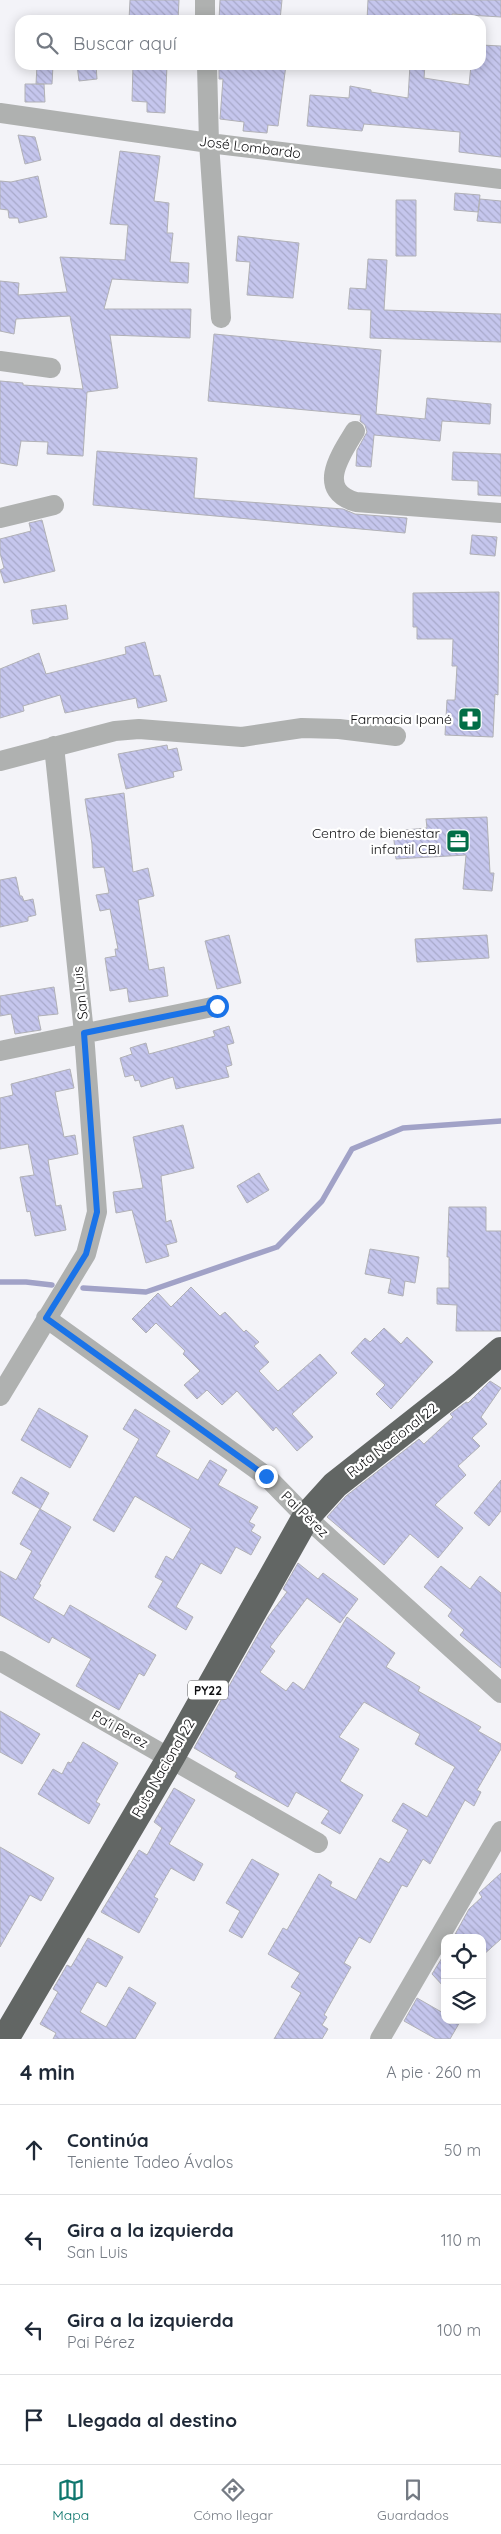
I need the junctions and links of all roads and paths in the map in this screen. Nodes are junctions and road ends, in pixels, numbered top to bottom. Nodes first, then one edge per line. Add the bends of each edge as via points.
1 (205, 0) edge
2 (206, 15) edge
3 (207, 70) edge
4 (0, 113) edge
5 (209, 142) junction
6 (501, 179) edge
7 (221, 318) dead end
8 (0, 360) edge
9 (51, 368) dead end
10 (355, 431) dead end
11 (54, 505) dead end
12 (501, 513) edge
13 (0, 518) edge
14 (396, 736) dead end
15 (54, 746) junction
16 (0, 761) edge
17 (217, 1006) dead end
18 (84, 1033) junction
19 (0, 1051) edge
20 (46, 1318) junction
21 (501, 1351) edge
22 (501, 1365) edge
23 (462, 1385) junction
24 (0, 1396) edge
25 (306, 1517) junction
26 (0, 1661) edge
27 (501, 1693) edge
28 (171, 1757) junction
29 (501, 1830) edge
30 (318, 1843) dead end
31 (5, 2039) edge
32 (380, 2039) edge

1 - 2 street
3 - 5 street
4 - 5 street, José Lombardo
5 - 6 street, José Lombardo
5 - 7 street
8 - 9 street
10 - 12 street via 336,463 334,477 335,488 347,500
11 - 13 street
14 - 15 street via 339,729 302,728 242,737 139,729 115,731
15 - 16 street
15 - 18 street, San Luis
17 - 18 street
18 - 19 street
18 - 20 street, San Luis via 97,1212 86,1254
20 - 24 street, San Luis
20 - 25 street, Pai Pérez via 266,1476
21 - 23 highway, Ruta Nacional 22 / PY22
22 - 23 highway, Ruta Nacional 22 / PY22
23 - 25 highway, Ruta Nacional 22 / PY22 via 335,1485
25 - 27 street, Pai Pérez
25 - 28 highway, Ruta Nacional 22 / PY22
26 - 28 street, Pa'i Perez
28 - 30 street, Pa'i Perez
28 - 31 highway, Ruta Nacional 22 / PY22
29 - 32 street

